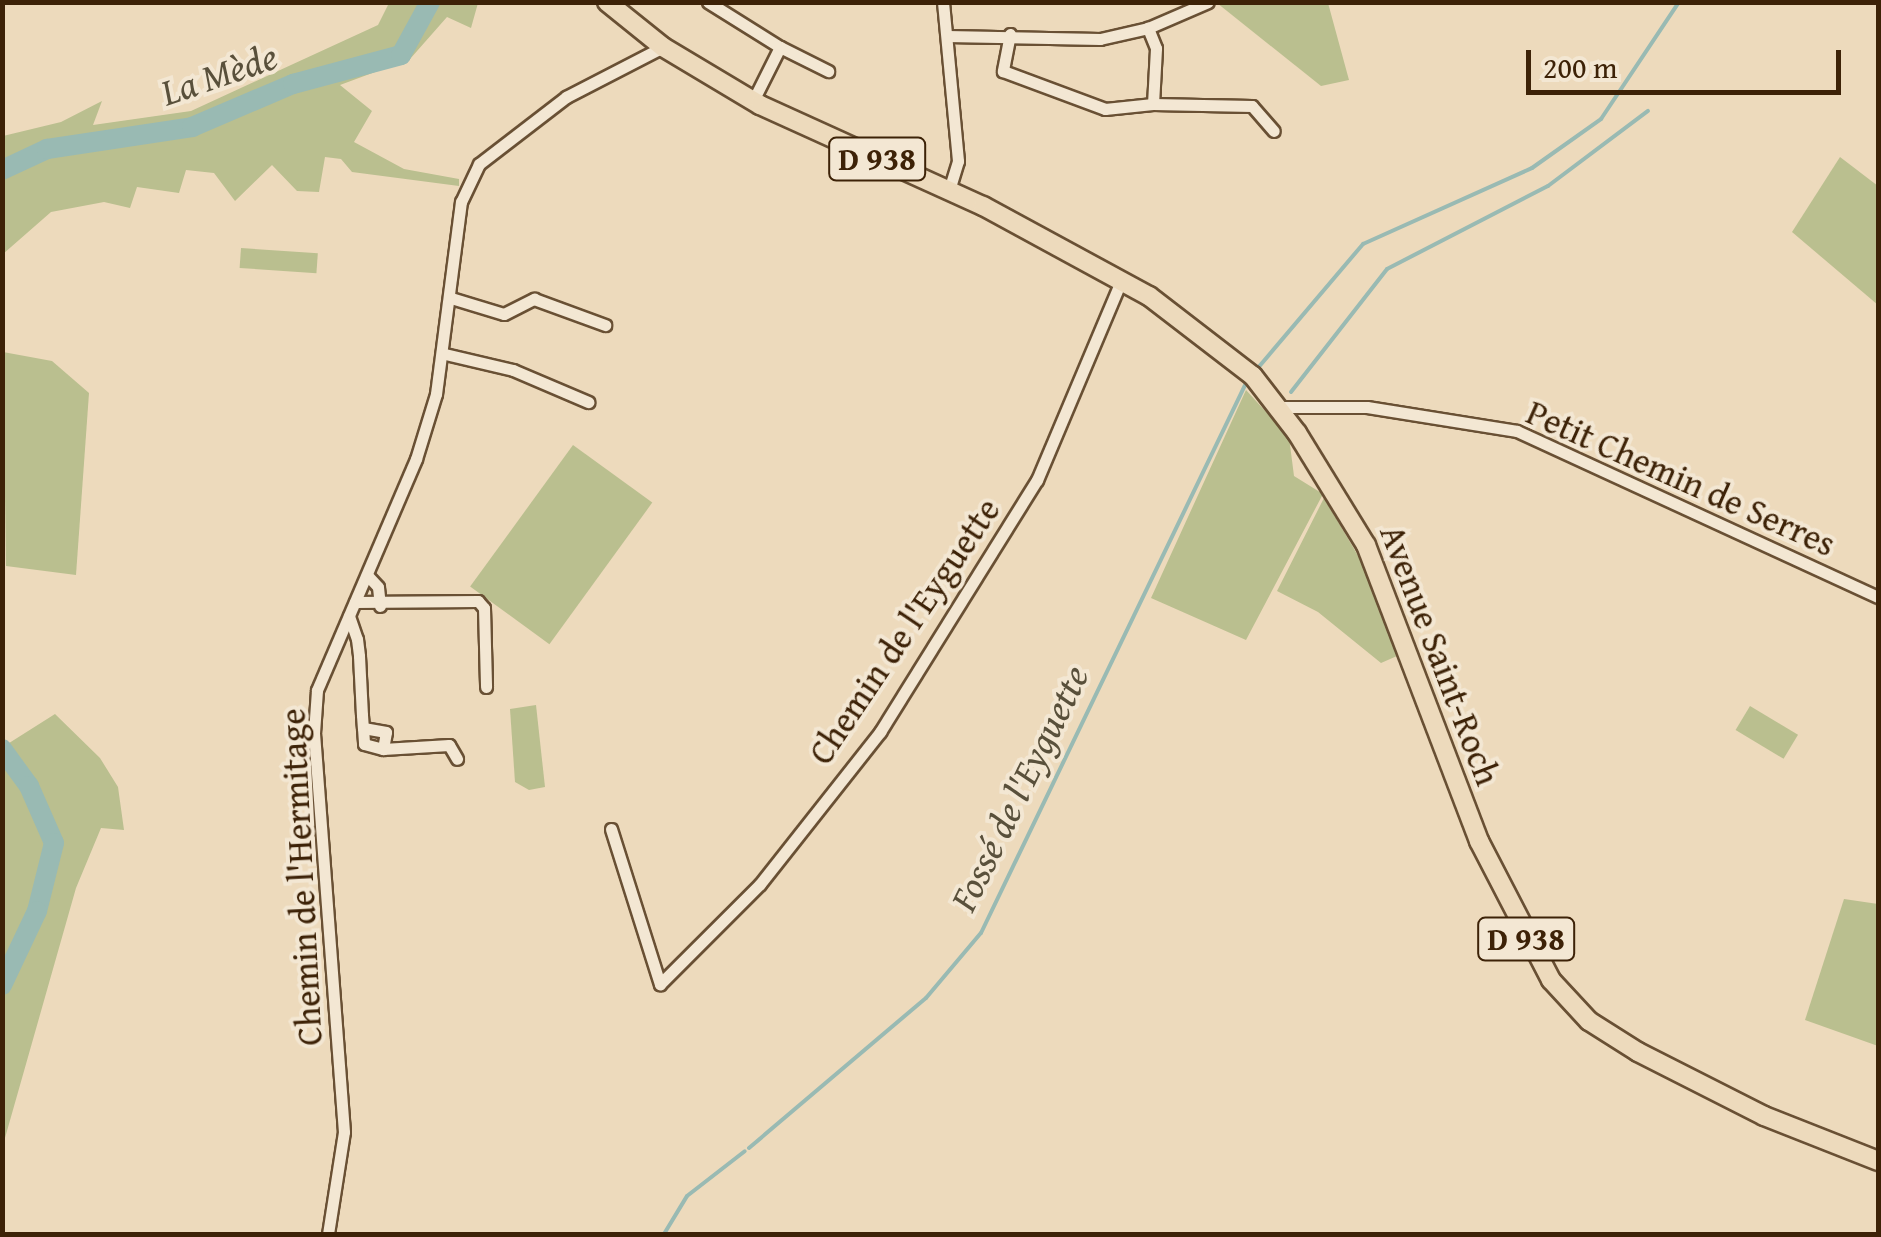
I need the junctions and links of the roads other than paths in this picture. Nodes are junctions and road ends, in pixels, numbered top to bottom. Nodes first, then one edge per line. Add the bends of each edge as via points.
1 (607, 2) edge
2 (708, 2) edge
3 (942, 2) edge
4 (1208, 2) edge
5 (1148, 28) junction
6 (1010, 34) junction
7 (948, 36) junction
8 (663, 47) junction
9 (780, 47) junction
10 (828, 71) dead end
11 (753, 100) junction
12 (1153, 104) junction
13 (1274, 131) dead end
14 (950, 190) junction
15 (1121, 281) junction
16 (451, 298) junction
17 (606, 324) dead end
18 (445, 354) junction
19 (588, 402) dead end
20 (1279, 407) junction
21 (368, 575) junction
22 (1878, 597) edge
23 (355, 602) junction
24 (380, 606) junction
25 (349, 616) junction
26 (486, 688) dead end
27 (457, 759) dead end
28 (611, 829) dead end
29 (1878, 1160) edge
30 (328, 1234) edge

1 - 8 main road, Avenue Saint-Roch / D 938
2 - 9 street
3 - 7 street
4 - 5 street
5 - 6 street via 1100,39
5 - 12 street via 1156,48
6 - 7 street
6 - 12 street via 1003,72 1105,109
7 - 14 street via 958,161
8 - 11 main road, Avenue Saint-Roch / D 938
8 - 16 street, Chemin de l'Hermitage via 566,97 478,164 461,202
9 - 10 street
9 - 11 street
11 - 14 main road, Avenue Saint-Roch / D 938
12 - 13 street via 1252,106
14 - 15 main road, Avenue Saint-Roch / D 938
15 - 20 main road, Avenue Saint-Roch / D 938 via 1189,322
15 - 28 street, Chemin de l'Eyguette via 1037,480 880,732 760,884 660,984
16 - 17 street via 504,314 534,298
16 - 18 street, Chemin de l'Hermitage
18 - 19 street via 512,370
18 - 21 street, Chemin de l'Hermitage via 416,459
20 - 22 street, Petit Chemin de Serres via 1366,407 1517,431
20 - 29 main road, Avenue Saint-Roch / D 938 via 1366,545 1479,841 1551,980 1590,1021 1638,1052 1764,1116
21 - 23 street, Chemin de l'Hermitage
21 - 24 street
23 - 24 street
23 - 25 street, Chemin de l'Hermitage
24 - 26 street via 482,604
25 - 27 street via 368,748 450,746
25 - 30 street, Chemin de l'Hermitage via 322,674 314,712 344,1132

